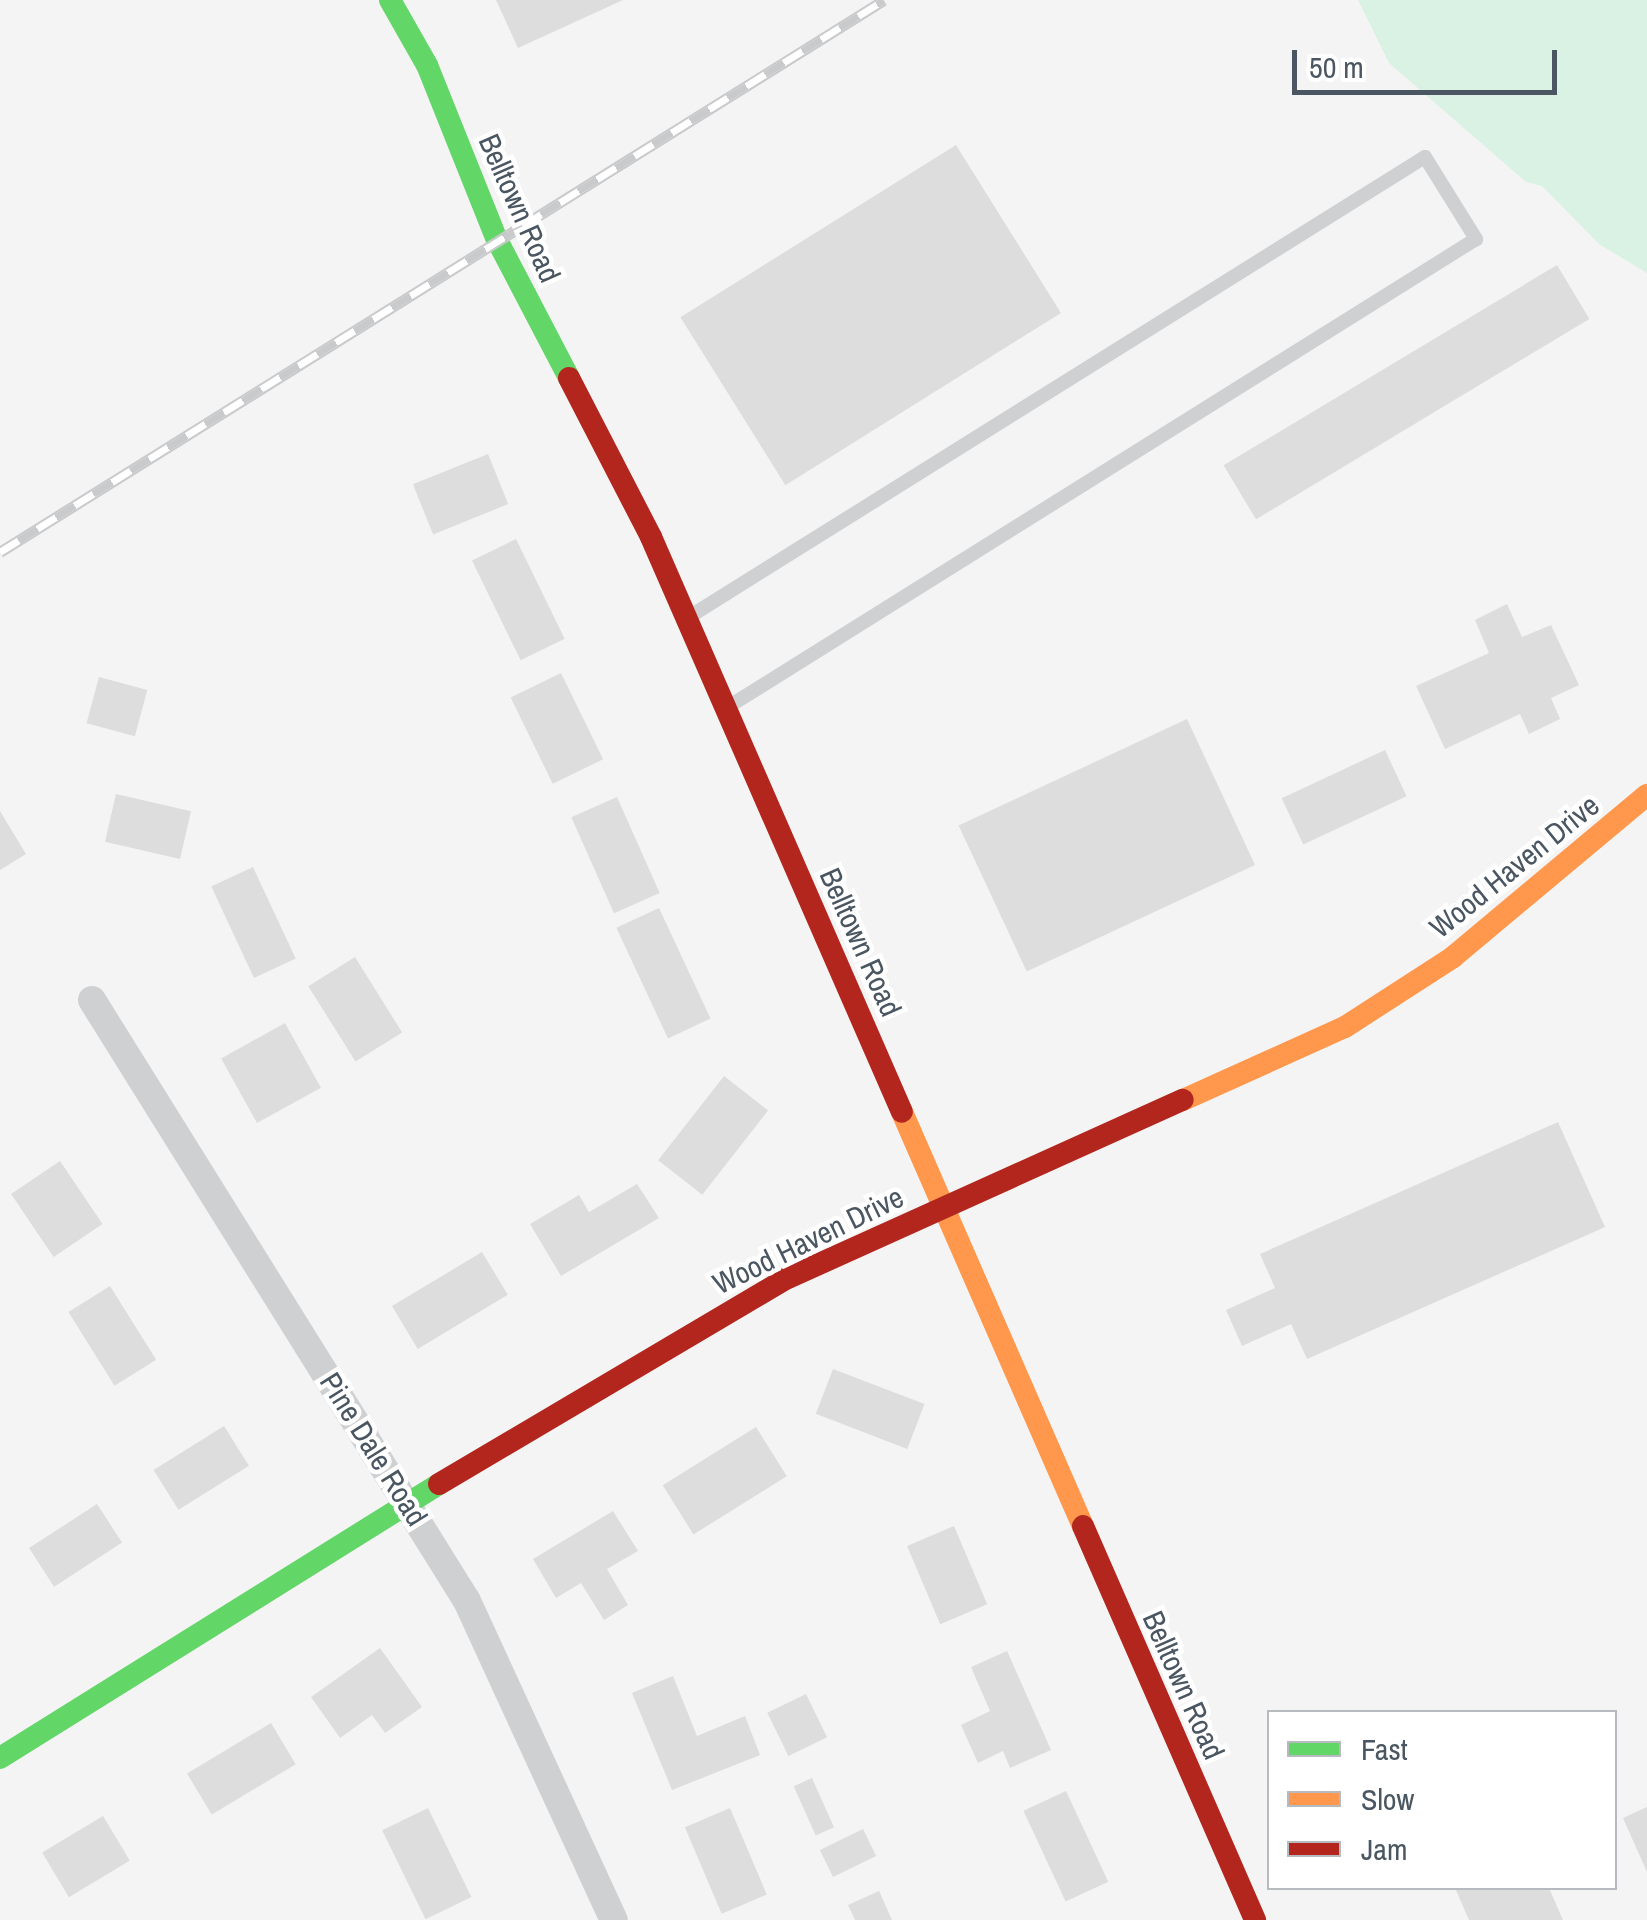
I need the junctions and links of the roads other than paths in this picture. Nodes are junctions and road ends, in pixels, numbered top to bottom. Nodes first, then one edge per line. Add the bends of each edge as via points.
1 (390, 0) edge
2 (686, 619) junction
3 (726, 708) junction
4 (1647, 795) edge
5 (92, 1000) dead end
6 (945, 1207) junction
7 (410, 1505) junction
8 (0, 1758) edge
9 (614, 1920) edge
10 (1254, 1920) edge

1 - 2 street, Belltown Road via 427,66 497,240
2 - 3 street, Belltown Road
2 - 3 lane via 1425,157 1476,239
3 - 6 street, Belltown Road
4 - 6 street, Wood Haven Drive via 1452,957 1345,1027
5 - 7 street, Pine Dale Road
6 - 7 street, Wood Haven Drive via 788,1278 654,1352
6 - 10 street, Belltown Road
7 - 8 street, Wood Haven Drive
7 - 9 street, Pine Dale Road via 525,1716

